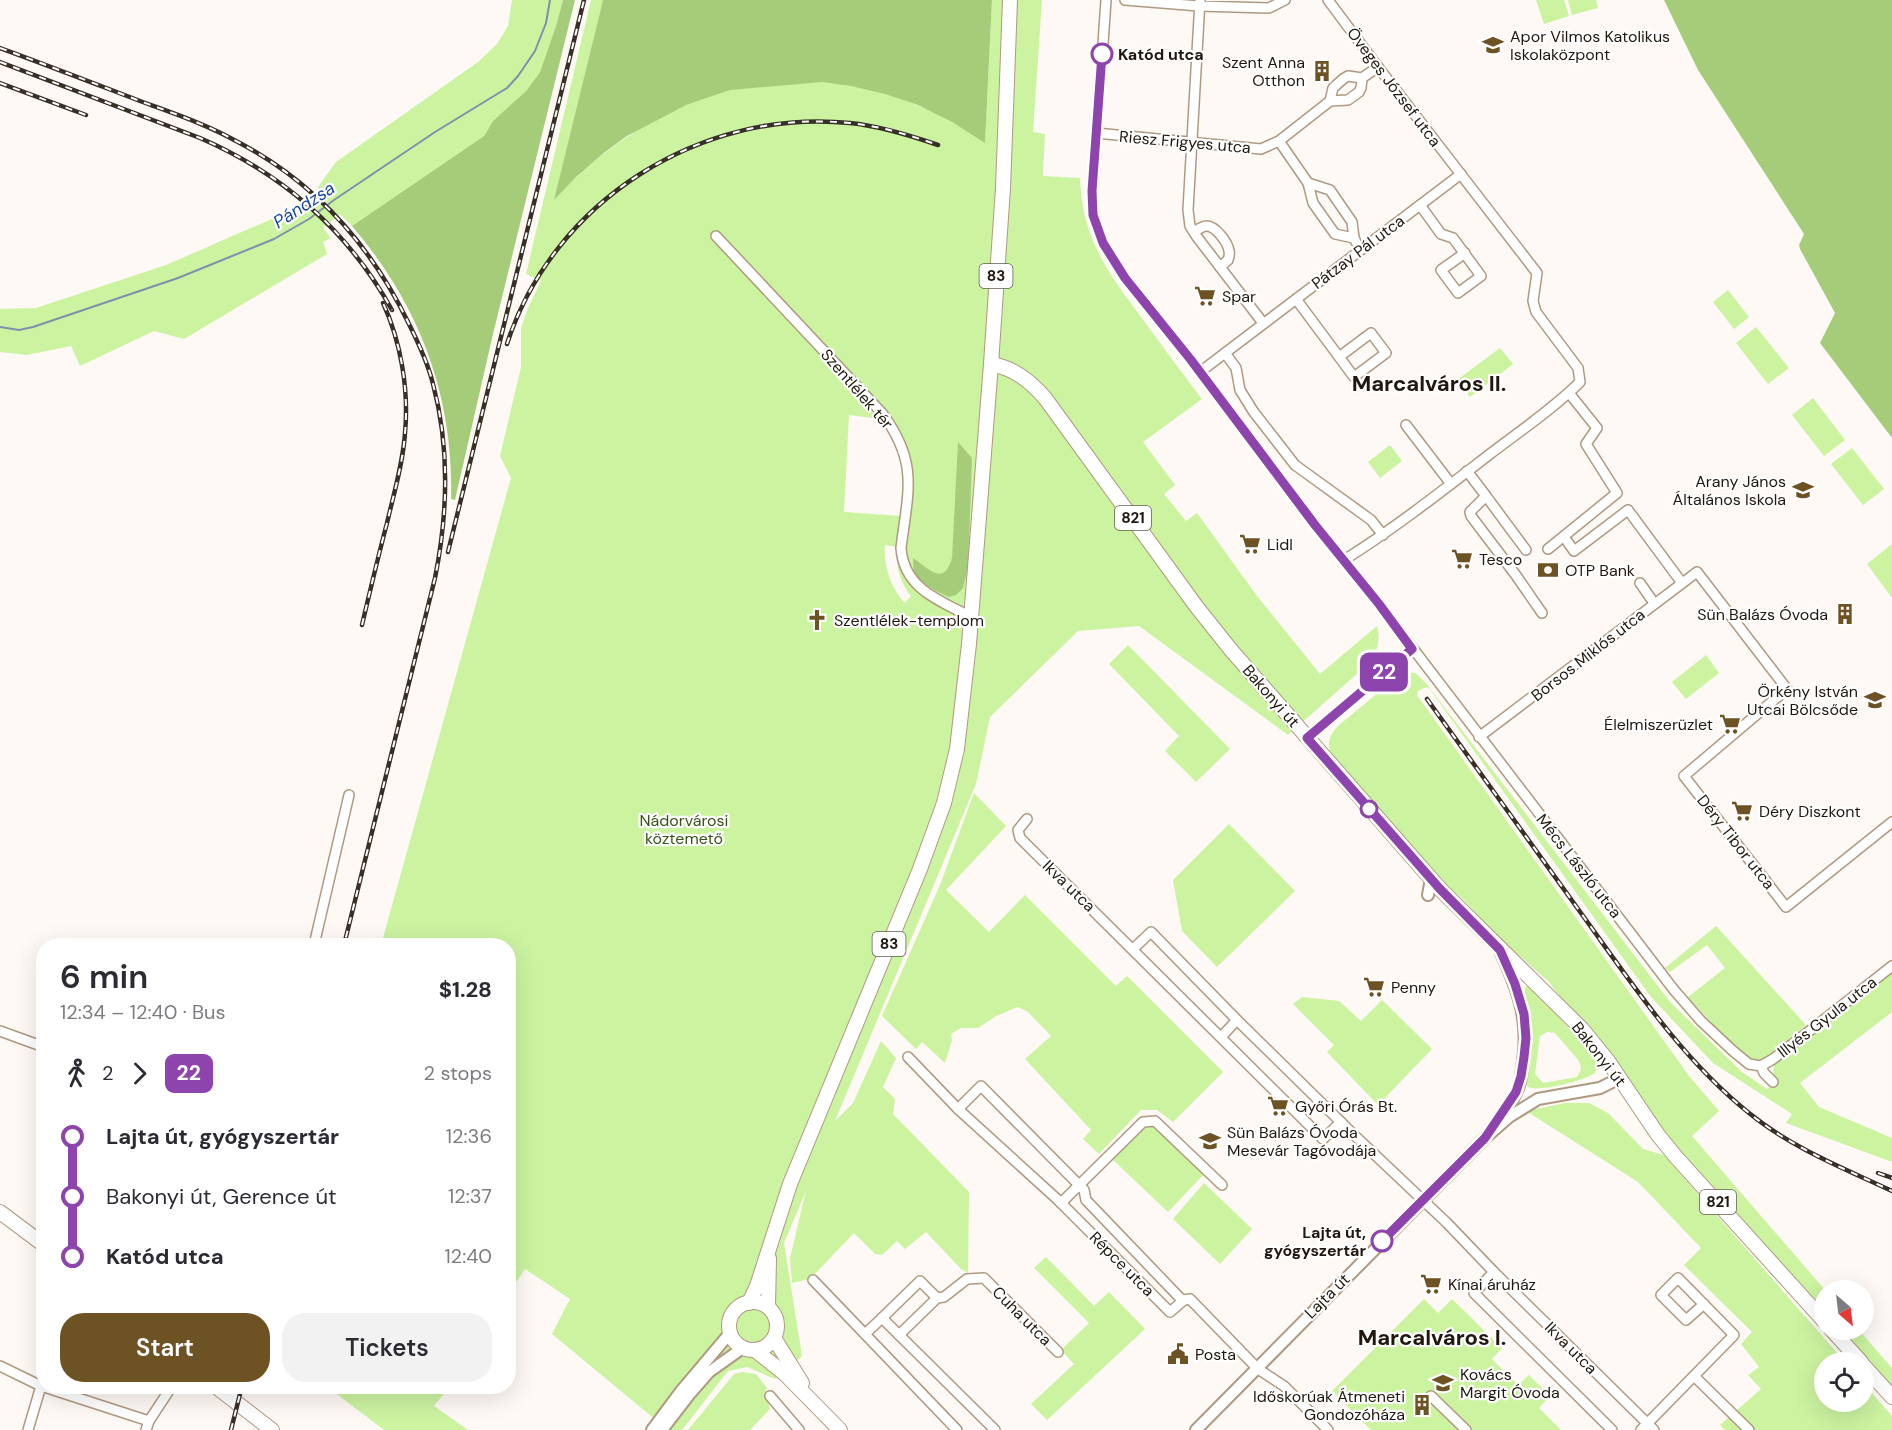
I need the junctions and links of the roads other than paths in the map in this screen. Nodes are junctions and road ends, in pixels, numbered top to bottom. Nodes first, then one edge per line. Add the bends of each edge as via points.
1 (1010, 0) edge
2 (1106, 0) edge
3 (1125, 0) edge
4 (1286, 0) edge
5 (1328, 0) edge
6 (1200, 3) edge
7 (1378, 67) junction
8 (1362, 78) junction
9 (1330, 101) junction
10 (1096, 134) junction
11 (1279, 141) junction
12 (1192, 143) junction
13 (1461, 174) junction
14 (1308, 183) junction
15 (1420, 206) junction
16 (1194, 232) junction
17 (716, 236) dead end
18 (1354, 238) junction
19 (1361, 249) junction
20 (1465, 254) dead end
21 (1220, 267) junction
22 (1296, 299) junction
23 (1263, 323) junction
24 (1225, 353) junction
25 (1340, 357) junction
26 (991, 364) junction
27 (1200, 372) junction
28 (1569, 393) junction
29 (1406, 425) dead end
30 (1295, 465) junction
31 (1467, 471) junction
32 (1280, 479) junction
33 (1451, 484) junction
34 (1486, 496) junction
35 (1383, 535) junction
36 (1567, 541) dead end
37 (1548, 549) dead end
38 (1526, 550) dead end
39 (1344, 560) junction
40 (1640, 583) dead end
41 (1682, 583) junction
42 (1654, 603) junction
43 (1542, 613) dead end
44 (971, 617) junction
45 (1412, 649) junction
46 (1787, 689) joint
47 (1479, 737) junction
48 (1307, 738) junction
49 (349, 795) dead end
50 (1027, 819) dead end
51 (1892, 822) edge
52 (316, 938) edge
53 (1133, 949) junction
54 (1500, 950) junction
55 (1892, 966) edge
56 (1237, 1020) junction
57 (0, 1030) edge
58 (1221, 1037) junction
59 (36, 1044) edge
60 (908, 1057) dead end
61 (1761, 1066) junction
62 (1620, 1078) junction
63 (1773, 1082) dead end
64 (958, 1109) junction
65 (1341, 1122) junction
66 (1485, 1138) junction
67 (1079, 1185) junction
68 (1222, 1185) dead end
69 (1423, 1200) junction
70 (1061, 1203) junction
71 (0, 1212) edge
72 (36, 1239) edge
73 (770, 1243) junction
74 (1494, 1272) junction
75 (813, 1280) dead end
76 (937, 1298) junction
77 (1184, 1300) junction
78 (748, 1303) junction
79 (1704, 1304) junction
80 (768, 1307) junction
81 (1814, 1310) edge
82 (882, 1318) junction
83 (730, 1333) junction
84 (865, 1334) junction
85 (899, 1335) junction
86 (774, 1338) junction
87 (1841, 1340) edge
88 (749, 1348) junction
89 (1058, 1352) dead end
90 (1852, 1352) edge
91 (0, 1366) edge
92 (1258, 1368) junction
93 (1694, 1376) junction
94 (1874, 1377) edge
95 (36, 1384) edge
96 (39, 1394) edge
97 (63, 1394) edge
98 (167, 1394) edge
99 (225, 1394) edge
100 (770, 1396) dead end
101 (1431, 1396) dead end
102 (1892, 1397) edge
103 (815, 1403) junction
104 (147, 1425) edge
105 (1648, 1428) edge
106 (28, 1430) edge
107 (272, 1430) edge
108 (652, 1430) edge
109 (662, 1430) edge
110 (800, 1430) edge
111 (840, 1430) edge
112 (957, 1430) edge
113 (995, 1430) edge
114 (1196, 1430) edge
115 (1328, 1430) edge
116 (1466, 1430) edge
117 (1612, 1430) edge
118 (1749, 1430) edge

1 - 26 main road, 83
2 - 10 street, Mécs László utca
3 - 6 street
4 - 6 street via 1269,8
5 - 7 street, Öveges József utca
6 - 12 street
7 - 8 street, Riesz Frigyes utca
7 - 13 street, Öveges József utca
8 - 9 street, Riesz Frigyes utca via 1361,88 1348,100
8 - 9 street, Riesz Frigyes utca via 1343,79 1333,88
9 - 11 street, Riesz Frigyes utca
10 - 12 street, Riesz Frigyes utca
10 - 27 street, Mécs László utca via 1092,204 1103,243 1125,278
11 - 12 street, Riesz Frigyes utca via 1261,149
11 - 14 street
12 - 16 street via 1188,210
13 - 15 street, Pátzay Pál utca
13 - 28 street via 1537,273 1533,301 1536,312 1578,368 1580,382
14 - 18 street via 1330,190 1352,222
14 - 18 street via 1312,203 1335,234
15 - 19 street, Pátzay Pál utca
15 - 20 street, Pátzay Pál utca via 1441,234 1453,238
16 - 21 street
16 - 21 street via 1209,226 1226,243 1228,260
17 - 44 street, Szentlélek tér via 887,420 909,475 901,548 906,570 911,580 931,596
18 - 19 street
19 - 22 street, Pátzay Pál utca
21 - 23 street
22 - 23 street, Pátzay Pál utca
22 - 25 street, Pátzay Pál utca
23 - 24 street, Pátzay Pál utca
24 - 27 street, Pátzay Pál utca
24 - 30 street via 1236,368 1240,390 1253,411
25 - 25 street, Pátzay Pál utca via 1354,376 1386,353 1371,333
26 - 44 main road, 83
26 - 48 main road, Bakonyi út / 821 via 1004,366 1026,379 1045,398 1196,606
27 - 32 street, Mécs László utca
28 - 31 street
28 - 37 street via 1597,428 1586,444 1617,493
29 - 33 street
30 - 32 street
30 - 35 street via 1366,517
31 - 33 street
31 - 34 street
32 - 39 street, Mécs László utca
33 - 35 street
34 - 38 street
34 - 43 street via 1470,512 1471,516
35 - 39 street
36 - 41 street via 1574,551 1628,510
39 - 45 street, Mécs László utca
40 - 42 street
41 - 42 street, Borsos Miklós utca
41 - 46 street, Borsos Miklós utca via 1696,572
42 - 47 street, Borsos Miklós utca
44 - 73 main road, 83 via 957,749 944,802 790,1184
45 - 47 street, Mécs László utca
45 - 48 street
46 - 51 street, Déry Tibor utca via 1684,776 1786,907
47 - 61 street, Mécs László utca via 1688,1006 1749,1064
48 - 54 main road, Bakonyi út / 821
49 - 52 street
50 - 53 street, Ikva utca via 1018,830 1020,838
53 - 56 street, Ikva utca via 1151,932
53 - 58 street, Ikva utca
54 - 62 main road, Bakonyi út / 821 via 1582,1029
54 - 66 street, Lajta út via 1524,1014 1526,1038 1516,1092
55 - 61 street, Illyés Gyula utca
56 - 58 street
56 - 65 street, Ikva utca
57 - 59 street
58 - 65 street, Ikva utca via 1323,1139
60 - 64 street, Répce utca
61 - 63 street
62 - 66 street, Lajta út via 1600,1088 1538,1099
62 - 81 main road, Bakonyi út / 821 via 1676,1157
64 - 67 street, Répce utca via 981,1086
64 - 70 street, Répce utca
65 - 69 street, Ikva utca
66 - 69 street, Lajta út
67 - 68 street via 1143,1122 1155,1121
67 - 70 street
67 - 77 street, Répce utca via 1086,1200
69 - 74 street, Ikva utca
69 - 92 street, Lajta út
70 - 77 street, Répce utca via 1170,1312
71 - 72 main road
73 - 78 main road, 83
73 - 80 main road, 83
74 - 105 street, Ikva utca
74 - 117 street, Ikva utca via 1474,1293
75 - 84 street
76 - 82 street via 920,1281
76 - 85 street, Cuha utca
76 - 89 street, Cuha utca via 967,1279 984,1278
77 - 92 street, Répce utca via 1190,1299
78 - 80 main road
78 - 83 main road, 83 via 734,1312
79 - 79 street, Ikva utca via 1678,1278 1661,1294 1686,1320
79 - 93 street, Ikva utca via 1734,1335
80 - 86 main road, 83 via 777,1323
82 - 84 street
82 - 85 street
83 - 88 main road, 83 via 734,1340
83 - 108 street
84 - 112 street
85 - 113 street
86 - 88 main road via 762,1348
86 - 103 main road, 83
87 - 90 main road
88 - 103 main road, 83 via 785,1374
88 - 109 street via 708,1372
91 - 95 street
92 - 114 street, Lajta út
92 - 115 street, Répce utca via 1284,1386
93 - 105 street, Ikva utca
93 - 118 street
94 - 102 main road
96 - 106 street
97 - 104 street
98 - 104 street
99 - 107 main road
100 - 110 street
101 - 116 street
103 - 111 main road, 83

